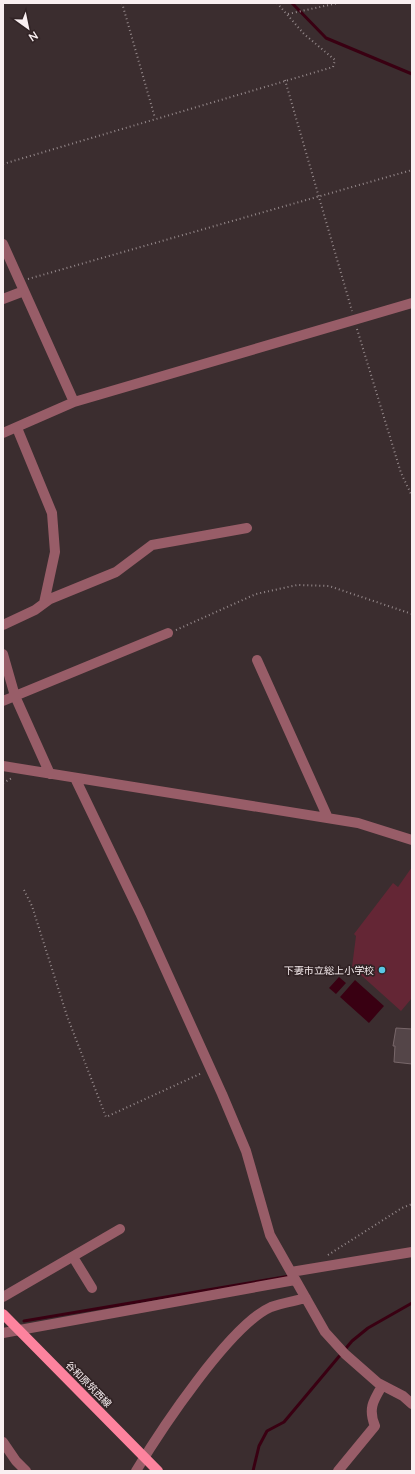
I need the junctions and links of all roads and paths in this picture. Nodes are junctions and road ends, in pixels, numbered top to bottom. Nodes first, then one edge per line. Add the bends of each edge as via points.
1 (122, 3) edge
2 (277, 3) edge
3 (338, 3) edge
4 (288, 14) junction
5 (285, 80) junction
6 (155, 118) junction
7 (3, 164) edge
8 (412, 170) edge
9 (319, 198) junction
10 (3, 244) edge
11 (22, 286) junction
12 (3, 299) edge
13 (412, 303) edge
14 (354, 320) junction
15 (74, 402) junction
16 (17, 428) junction
17 (3, 433) edge
18 (412, 496) edge
19 (247, 528) dead end
20 (44, 603) junction
21 (412, 614) edge
22 (3, 625) edge
23 (168, 633) joint
24 (3, 654) edge
25 (257, 660) dead end
26 (14, 696) junction
27 (3, 701) edge
28 (3, 766) edge
29 (50, 774) junction
30 (75, 778) junction
31 (328, 818) junction
32 (412, 840) edge
33 (24, 890) dead end
34 (211, 1070) junction
35 (412, 1204) edge
36 (120, 1229) dead end
37 (412, 1252) edge
38 (73, 1257) junction
39 (325, 1257) dead end
40 (293, 1276) junction
41 (92, 1288) dead end
42 (3, 1297) edge
43 (306, 1298) junction
44 (3, 1314) edge
45 (19, 1331) junction
46 (3, 1333) edge
47 (382, 1386) junction
48 (412, 1404) edge
49 (3, 1442) edge
50 (144, 1457) junction
51 (26, 1471) edge
52 (136, 1471) edge
53 (158, 1471) edge
54 (338, 1471) edge

1 - 6 path
2 - 4 path
3 - 4 path
4 - 5 path via 304,34 335,60 333,67
5 - 6 path
5 - 9 path
6 - 7 path
8 - 9 path
9 - 11 path
9 - 14 path
10 - 11 street
11 - 12 street
11 - 15 street
13 - 14 street
14 - 15 street
14 - 18 path via 401,473
15 - 16 street
16 - 17 street
16 - 20 street via 52,513 55,552
19 - 20 street via 152,545 116,572
20 - 22 street
21 - 23 path via 329,586 297,585 256,594
23 - 26 street
24 - 26 street
25 - 31 street
26 - 27 street
26 - 29 street
28 - 29 street
29 - 30 street
30 - 31 street
30 - 34 street
31 - 32 street via 358,823
33 - 34 path via 32,906 67,1016 106,1117
34 - 40 street via 246,1151 270,1235
35 - 39 path
36 - 38 street
37 - 40 street
38 - 41 street
38 - 42 street
40 - 43 street
40 - 45 street
43 - 47 street via 325,1332 343,1352
43 - 50 street via 270,1307 245,1324 193,1388
44 - 45 main road, 谷和原筑西線
45 - 46 street
45 - 50 main road, 谷和原筑西線
47 - 48 street via 403,1396
47 - 54 street via 370,1412 375,1426
49 - 51 street
50 - 52 street
50 - 53 main road, 谷和原筑西線

